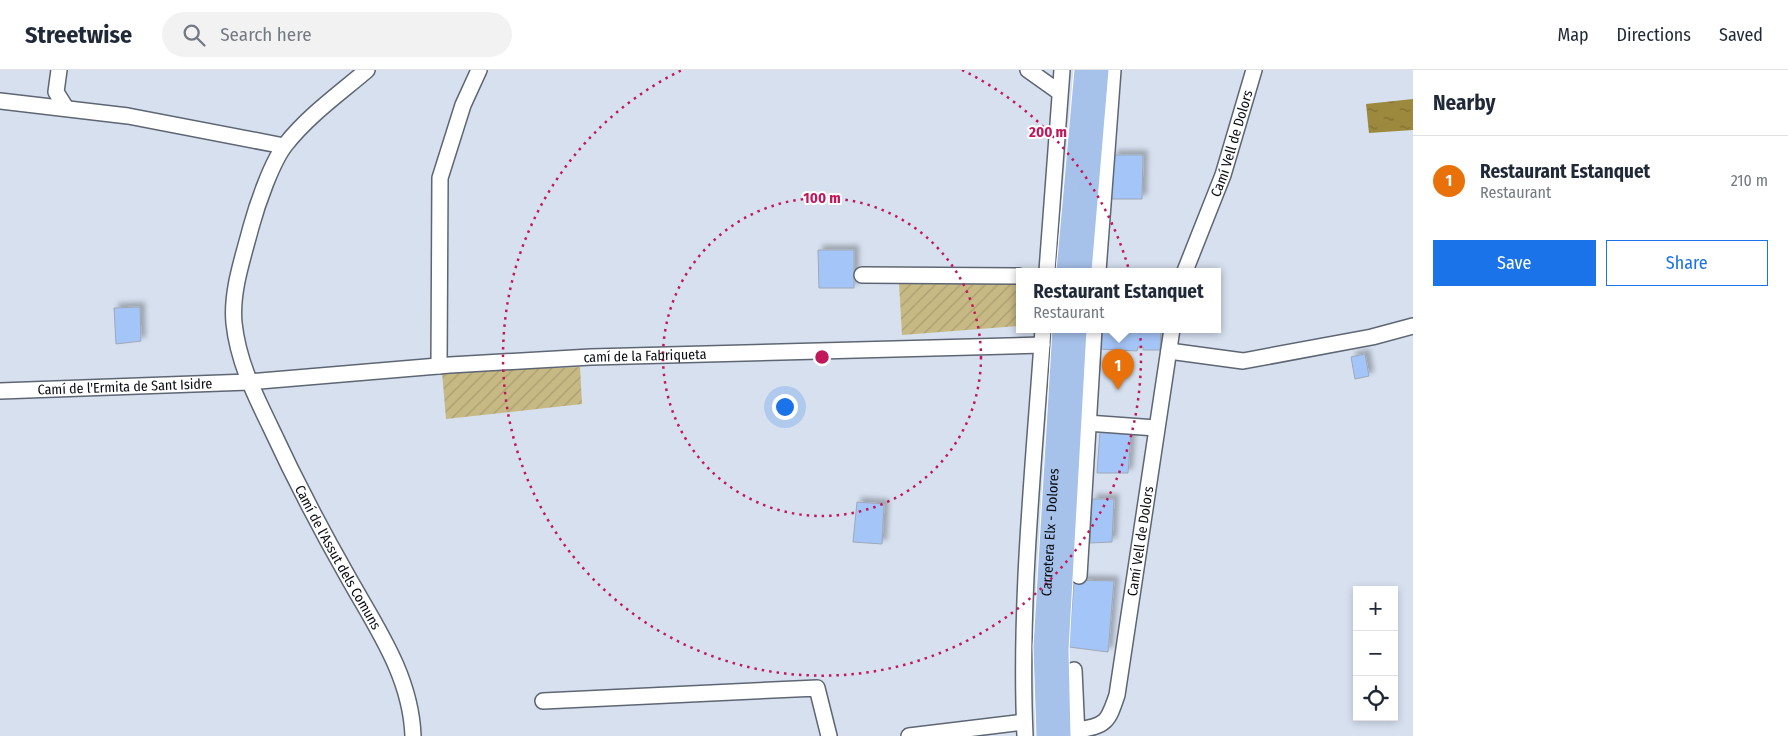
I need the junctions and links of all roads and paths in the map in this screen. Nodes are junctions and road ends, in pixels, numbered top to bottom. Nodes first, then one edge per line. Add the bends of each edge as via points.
1 (59, 70) edge
2 (366, 70) edge
3 (480, 70) edge
4 (1028, 70) edge
5 (1062, 70) edge
6 (1084, 70) edge
7 (1099, 70) edge
8 (1113, 70) edge
9 (1254, 70) edge
10 (1059, 92) junction
11 (0, 100) edge
12 (66, 108) junction
13 (284, 146) junction
14 (1047, 268) edge
15 (1066, 268) edge
16 (1082, 268) edge
17 (1098, 268) edge
18 (1186, 268) edge
19 (862, 275) dead end
20 (1016, 276) edge
21 (1413, 326) edge
22 (1043, 333) edge
23 (1062, 333) edge
24 (1077, 333) edge
25 (1094, 333) edge
26 (1171, 333) edge
27 (1042, 345) junction
28 (1169, 351) junction
29 (439, 366) junction
30 (249, 382) junction
31 (0, 391) edge
32 (1087, 423) junction
33 (1156, 428) junction
34 (1079, 576) dead end
35 (1074, 670) dead end
36 (544, 701) dead end
37 (1024, 729) edge
38 (1072, 734) edge
39 (412, 736) edge
40 (829, 736) edge
41 (910, 736) edge
42 (1046, 736) edge

1 - 12 street via 56,92
2 - 13 street, Camí de l'Assut dels Comuns via 312,115
3 - 29 street via 463,105 440,178
4 - 10 street
5 - 10 street
6 - 15 main road
7 - 16 main road
8 - 17 street
9 - 18 street, Camí Vell de Dolors via 1223,174
10 - 14 street
11 - 12 street
12 - 13 street via 128,116
13 - 30 street, Camí de l'Assut dels Comuns via 259,199 237,278 234,321 239,354
19 - 20 street
21 - 28 street via 1372,337 1243,361
22 - 27 street
23 - 42 main road, Carretera Elx - Dolores via 1043,648
24 - 38 main road, Carretera Elx - Dolores via 1059,640
25 - 32 street
26 - 28 street, Camí Vell de Dolors
27 - 29 street, camí de la Fabriqueta via 591,357
27 - 37 street via 1028,548
28 - 33 street, Camí Vell de Dolors
29 - 30 street, camí de la Fabriqueta
30 - 31 street, Camí de l'Ermita de Sant Isidre
30 - 39 street, Camí de l'Assut dels Comuns via 326,540 403,680
32 - 33 street
32 - 34 street
33 - 38 street, Camí Vell de Dolors via 1117,695 1110,717 1099,727
35 - 38 street
36 - 40 street via 817,688
37 - 41 street

